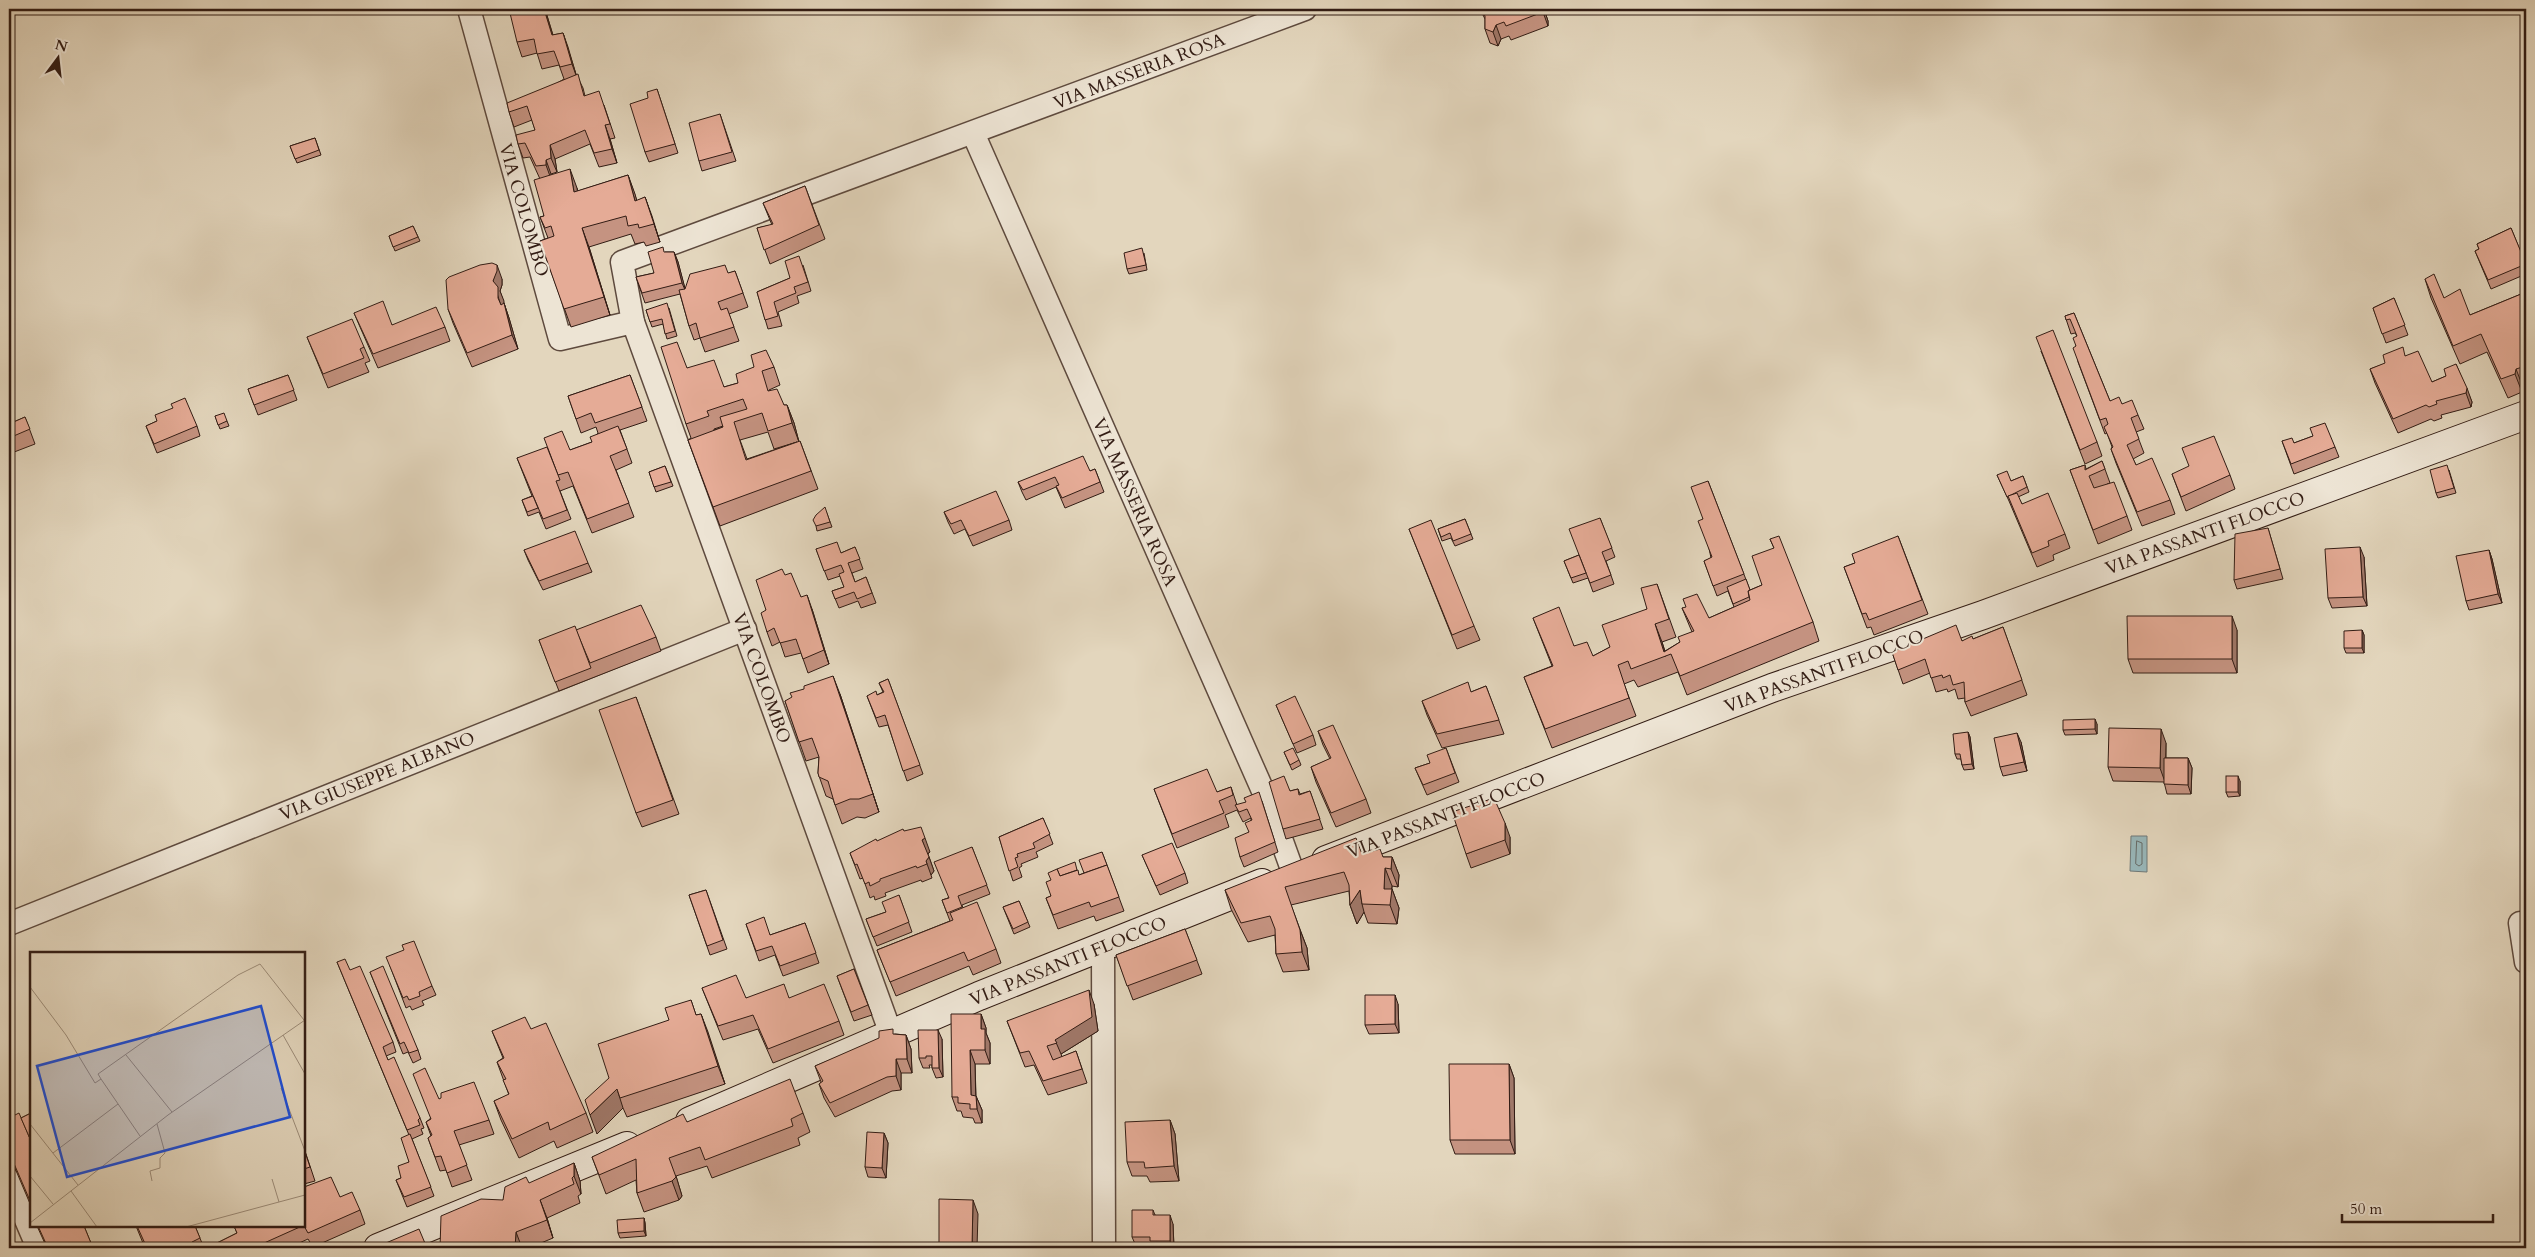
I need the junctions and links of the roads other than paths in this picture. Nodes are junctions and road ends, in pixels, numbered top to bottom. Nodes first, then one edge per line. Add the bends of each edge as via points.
1 (469, 9) edge
2 (1305, 9) edge
3 (973, 133) junction
4 (751, 216) joint
5 (633, 322) junction
6 (2526, 415) edge
7 (744, 629) junction
8 (1292, 872) junction
9 (2520, 923) dead end
10 (9, 924) edge
11 (1103, 948) junction
12 (2526, 962) edge
13 (891, 1034) junction
14 (9, 1180) edge
15 (38, 1248) edge
16 (378, 1248) edge
17 (1104, 1248) edge

1 - 5 street, VIA COLOMBO via 560,339
2 - 3 street, VIA MASSERIA ROSA
3 - 4 street, VIA MASSERIA ROSA
3 - 8 street, VIA MASSERIA ROSA via 1267,800
4 - 5 street, VIA COLOMBO via 622,262
5 - 7 street, VIA COLOMBO
6 - 8 main road, VIA PASSANTI FLOCCO via 1983,615 1772,688
7 - 10 street, VIA GIUSEPPE ALBANO
7 - 13 street, VIA COLOMBO
8 - 11 main road, VIA PASSANTI FLOCCO
9 - 12 street
11 - 13 main road, VIA PASSANTI FLOCCO via 978,996
11 - 17 street
13 - 16 main road, VIA PASSANTI FLOCCO via 661,1133
14 - 15 street

